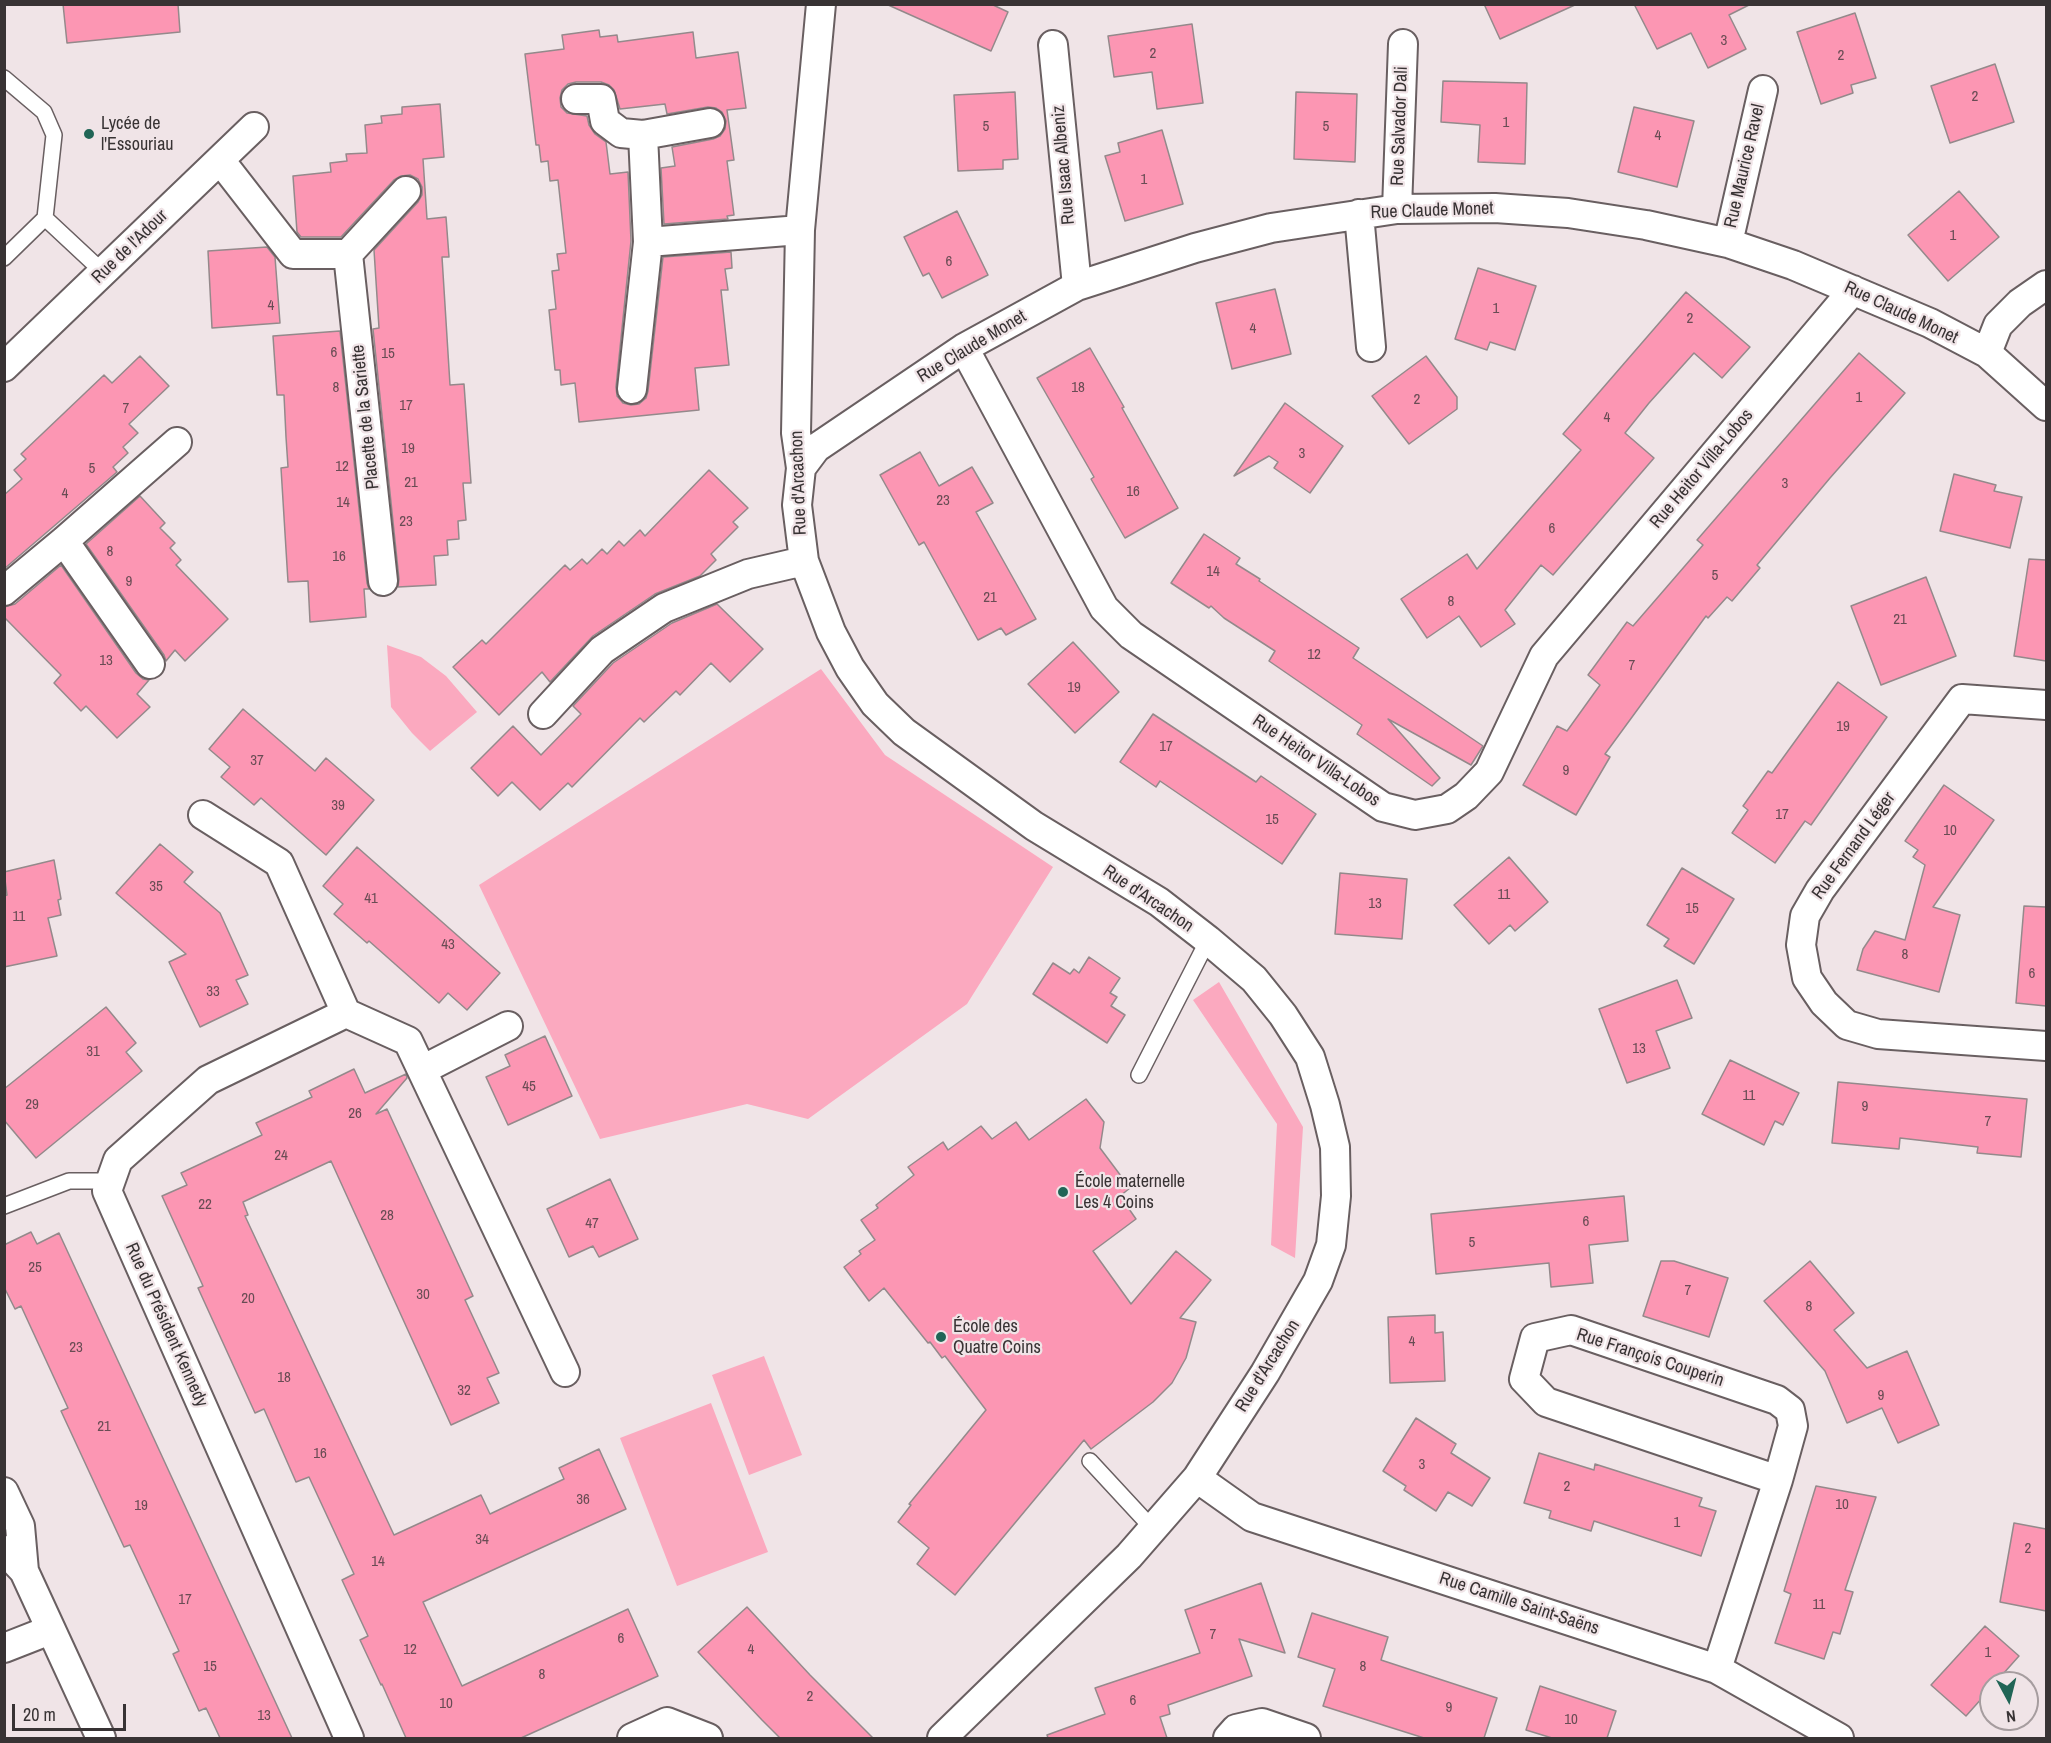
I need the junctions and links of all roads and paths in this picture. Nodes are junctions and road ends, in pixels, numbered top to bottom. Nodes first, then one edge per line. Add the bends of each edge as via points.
1 (820, 4) edge
2 (1403, 44) dead end
3 (1053, 45) dead end
4 (4, 78) edge
5 (1763, 90) dead end
6 (576, 99) dead end
7 (710, 123) dead end
8 (254, 127) dead end
9 (643, 135) junction
10 (220, 160) junction
11 (406, 191) dead end
12 (1397, 209) junction
13 (1359, 214) junction
14 (45, 218) junction
15 (800, 230) junction
16 (648, 242) junction
17 (1728, 243) junction
18 (348, 254) junction
19 (4, 258) edge
20 (104, 273) junction
21 (2046, 285) edge
22 (1077, 286) junction
23 (1853, 290) junction
24 (1371, 347) dead end
25 (964, 348) junction
26 (1987, 354) junction
27 (4, 367) edge
28 (632, 389) dead end
29 (2046, 406) edge
30 (177, 442) dead end
31 (801, 468) junction
32 (64, 541) junction
33 (804, 561) junction
34 (383, 580) dead end
35 (4, 591) edge
36 (150, 664) dead end
37 (2046, 705) edge
38 (543, 714) dead end
39 (203, 815) dead end
40 (1208, 940) junction
41 (346, 1013) junction
42 (508, 1026) dead end
43 (2046, 1046) edge
44 (422, 1070) junction
45 (1139, 1075) dead end
46 (111, 1181) junction
47 (4, 1206) edge
48 (565, 1372) dead end
49 (1090, 1461) dead end
50 (1197, 1478) junction
51 (1778, 1480) junction
52 (4, 1492) edge
53 (1152, 1528) junction
54 (4, 1550) edge
55 (24, 1571) junction
56 (50, 1630) junction
57 (4, 1648) edge
58 (1717, 1669) junction
59 (1825, 1735) edge
60 (101, 1738) edge
61 (349, 1738) edge
62 (632, 1738) edge
63 (708, 1738) edge
64 (942, 1738) edge
65 (1228, 1738) edge
66 (1306, 1738) edge

1 - 15 street, Rue d'Arcachon
2 - 12 street, Rue Salvador Dali
3 - 22 street, Rue Isaac Albeniz
4 - 14 lane via 44,112 54,135
5 - 17 street, Rue Maurice Ravel
6 - 9 street via 601,99 606,121 621,133
7 - 9 street
8 - 10 street, Rue de l'Adour
9 - 16 street
10 - 18 street via 293,254
10 - 20 street, Rue de l'Adour
11 - 18 street
12 - 13 street, Rue Claude Monet
12 - 17 street, Rue Claude Monet via 1495,208 1568,213
13 - 22 street, Rue Claude Monet via 1271,228
13 - 24 street
14 - 19 lane
14 - 20 lane
15 - 16 street
15 - 31 street, Rue d'Arcachon via 796,433
16 - 28 street
17 - 23 street, Rue Claude Monet
18 - 34 street, Placette de la Sariette
20 - 27 street, Rue de l'Adour
21 - 26 street via 1998,325
22 - 25 street, Rue Claude Monet
23 - 25 street, Rue Heitor Villa-Lobos via 1544,656 1489,772 1447,809 1414,815 1383,807 1131,635 1104,608
23 - 26 street, Rue Claude Monet via 1930,323
25 - 31 street, Rue Claude Monet via 816,448
26 - 29 street, Rue Claude Monet
30 - 32 street
31 - 33 street, Rue d'Arcachon via 797,505
32 - 35 street
32 - 36 street
33 - 38 street via 748,574 664,608 602,650
33 - 40 street, Rue d'Arcachon via 831,632 850,668 875,704 904,732 1034,826 1159,902
37 - 43 street, Rue Fernand Léger via 1962,699 1820,890 1805,916 1802,945 1807,978 1824,1003 1847,1025 1878,1034
39 - 41 street via 279,863
40 - 45 lane
40 - 50 street, Rue d'Arcachon via 1254,979 1310,1057 1335,1147 1336,1196 1331,1245 1318,1281
41 - 44 street via 408,1041
41 - 46 street via 208,1080 118,1160
42 - 44 street
44 - 48 street
46 - 47 lane via 69,1181
46 - 61 street, Rue du Président Kennedy via 107,1191
49 - 53 lane
50 - 53 street, Rue d'Arcachon
50 - 58 street, Rue Camille Saint-Saëns via 1252,1517
51 - 51 street, Rue François Couperin via 1793,1426 1790,1410 1777,1400 1571,1330 1535,1338 1524,1379 1546,1402
51 - 58 street, Rue François Couperin
52 - 55 street via 20,1526
53 - 64 street, Rue d'Arcachon via 1129,1556
54 - 55 street
55 - 56 street
56 - 57 street
56 - 60 street
58 - 59 street, Rue Camille Saint-Saëns
62 - 63 street via 667,1722
65 - 66 street via 1236,1729 1262,1724

